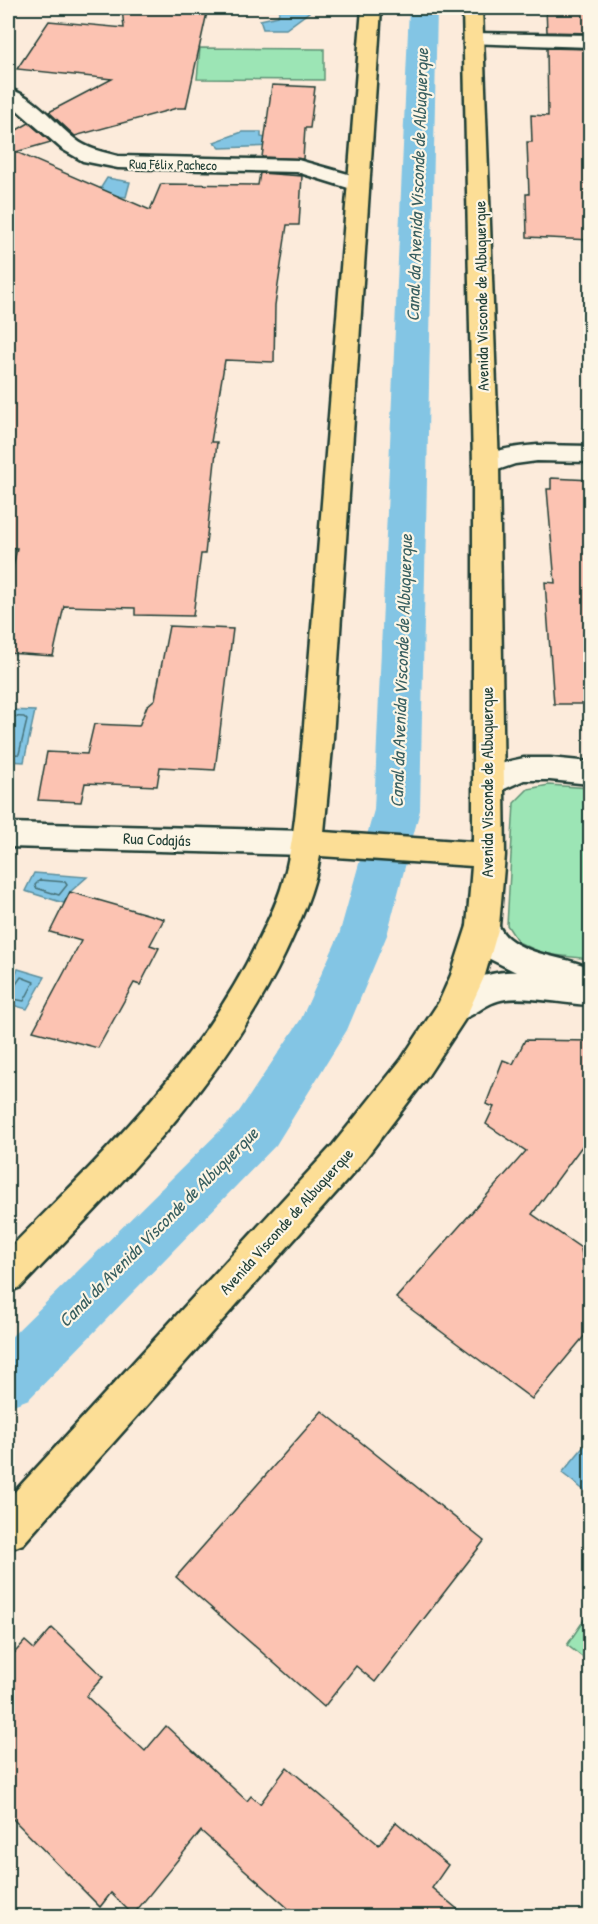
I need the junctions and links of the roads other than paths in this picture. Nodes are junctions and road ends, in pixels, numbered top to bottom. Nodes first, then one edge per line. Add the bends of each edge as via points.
1 (371, 8) edge
2 (473, 8) edge
3 (474, 39) junction
4 (591, 41) edge
5 (8, 95) edge
6 (358, 184) junction
7 (591, 454) edge
8 (486, 466) junction
9 (591, 773) edge
10 (489, 785) junction
11 (8, 835) edge
12 (306, 843) junction
13 (489, 855) junction
14 (483, 926) junction
15 (591, 976) edge
16 (591, 992) edge
17 (453, 1009) junction
18 (8, 1275) edge
19 (8, 1529) edge

1 - 6 main road
2 - 3 main road, Avenida Visconde de Albuquerque
3 - 4 street
3 - 8 main road, Avenida Visconde de Albuquerque
5 - 6 street, Rua Félix Pacheco via 17,98 69,145 91,156 118,162 298,166
6 - 12 main road via 318,738
7 - 8 street via 531,453 505,457
8 - 10 main road, Avenida Visconde de Albuquerque
9 - 10 street via 528,768 499,775
10 - 13 main road, Avenida Visconde de Albuquerque
11 - 12 street, Rua Codajás
12 - 13 main road
12 - 18 main road via 298,884 268,958 232,1020 165,1110
13 - 14 main road, Avenida Visconde de Albuquerque
14 - 15 street via 496,947 540,969
14 - 17 main road, Avenida Visconde de Albuquerque
16 - 17 street via 507,985 482,991
17 - 19 main road, Avenida Visconde de Albuquerque via 413,1070 345,1157

